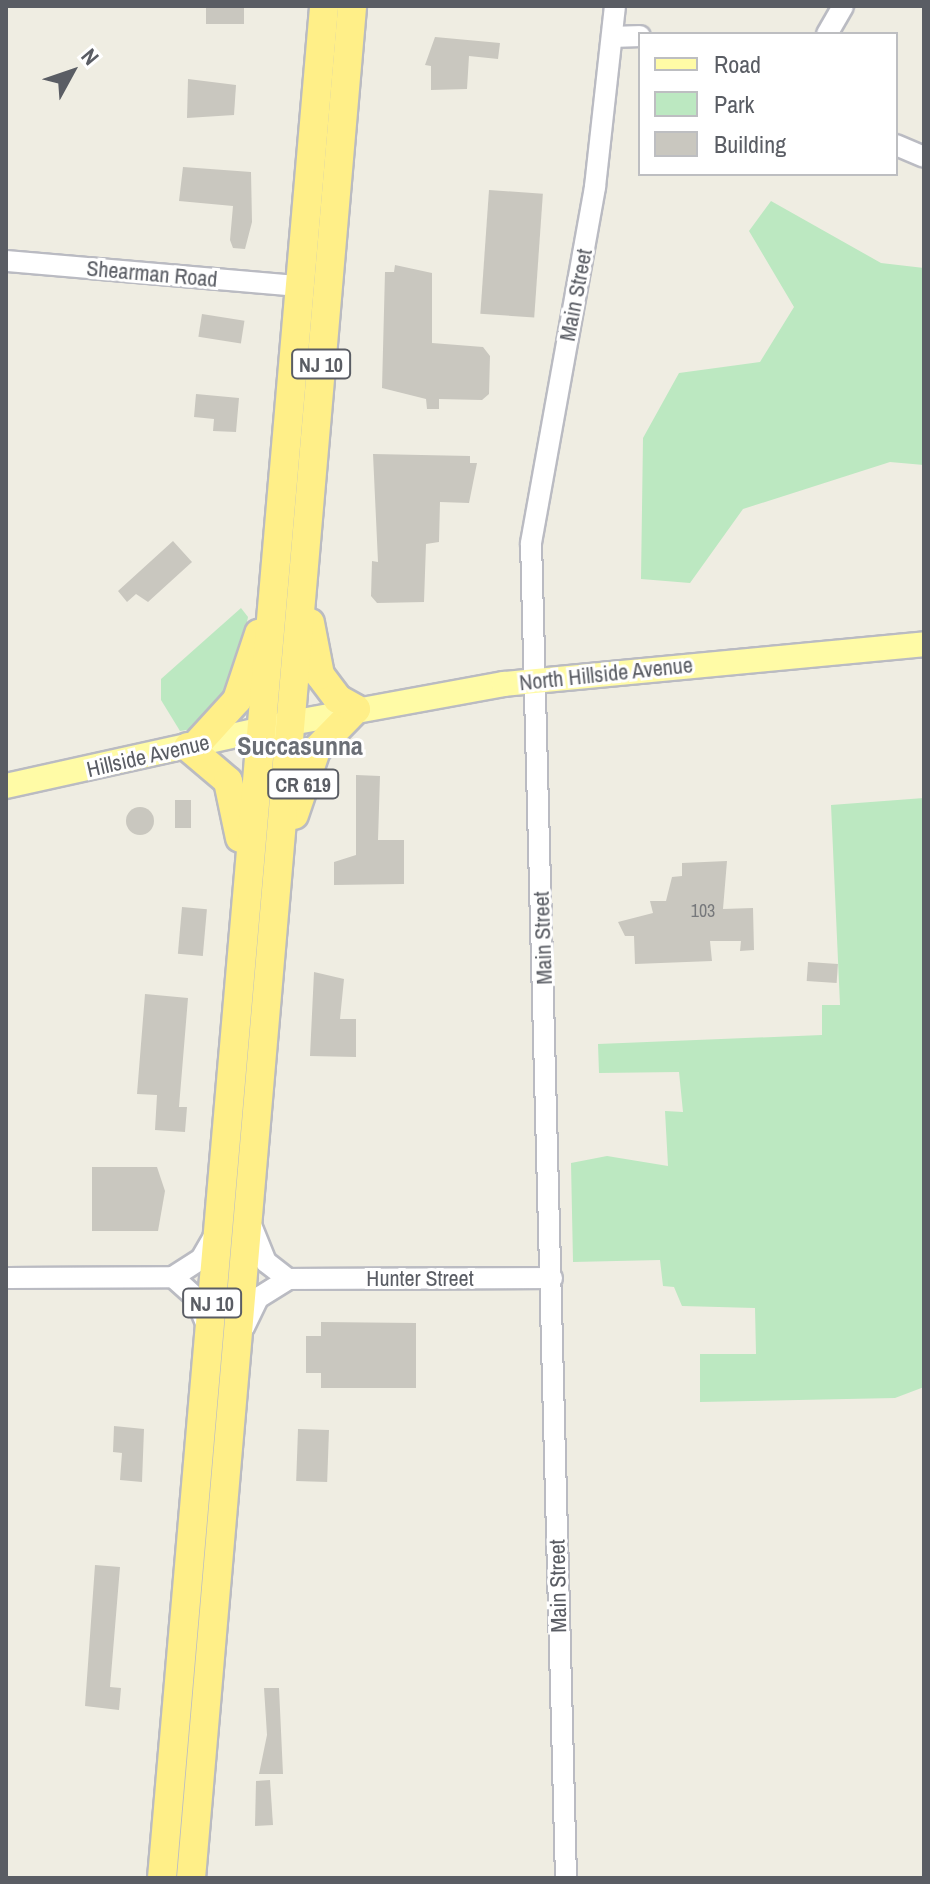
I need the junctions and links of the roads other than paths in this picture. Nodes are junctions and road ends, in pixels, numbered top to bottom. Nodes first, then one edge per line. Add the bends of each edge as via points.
1 (324, 6) edge
2 (352, 6) edge
3 (615, 6) edge
4 (843, 6) edge
5 (828, 32) edge
6 (638, 36) edge
7 (613, 37) junction
8 (898, 146) edge
9 (924, 157) edge
10 (6, 261) edge
11 (298, 286) junction
12 (303, 581) junction
13 (273, 600) junction
14 (924, 644) edge
15 (537, 683) junction
16 (356, 709) junction
17 (291, 723) junction
18 (262, 729) junction
19 (193, 745) junction
20 (6, 786) edge
21 (277, 873) junction
22 (246, 897) junction
23 (249, 1211) junction
24 (218, 1229) junction
25 (173, 1277) junction
26 (6, 1278) edge
27 (552, 1278) junction
28 (288, 1279) junction
29 (210, 1334) junction
30 (237, 1342) junction
31 (162, 1878) edge
32 (191, 1878) edge
33 (566, 1878) edge

1 - 11 highway, NJ 10
2 - 12 highway, NJ 10
3 - 7 street, Main Street
4 - 5 street
6 - 7 street
7 - 15 street, Main Street via 583,262 536,487 530,557
8 - 9 street
10 - 11 street, Shearman Road
11 - 13 highway, NJ 10
12 - 16 highway via 320,675 338,699
12 - 17 highway, NJ 10
13 - 18 highway, NJ 10
13 - 19 highway via 237,700
14 - 15 main road, North Hillside Avenue
15 - 16 main road, North Hillside Avenue
15 - 27 street, Main Street
16 - 17 main road, North Hillside Avenue
16 - 21 highway, CR 619 via 312,757
17 - 18 main road, Hillside Avenue
17 - 21 highway, NJ 10
18 - 19 main road, Hillside Avenue
18 - 22 highway, NJ 10
19 - 20 main road, Hillside Avenue
19 - 22 highway via 223,773 231,789
21 - 23 highway, NJ 10
22 - 24 highway, NJ 10
23 - 28 street via 266,1262
23 - 30 highway, NJ 10
24 - 25 street via 201,1259
24 - 29 highway, NJ 10
25 - 26 street
25 - 29 street via 195,1297
27 - 28 street, Hunter Street
27 - 33 street, Main Street
28 - 30 street via 258,1298
29 - 31 highway, NJ 10
30 - 32 highway, NJ 10

